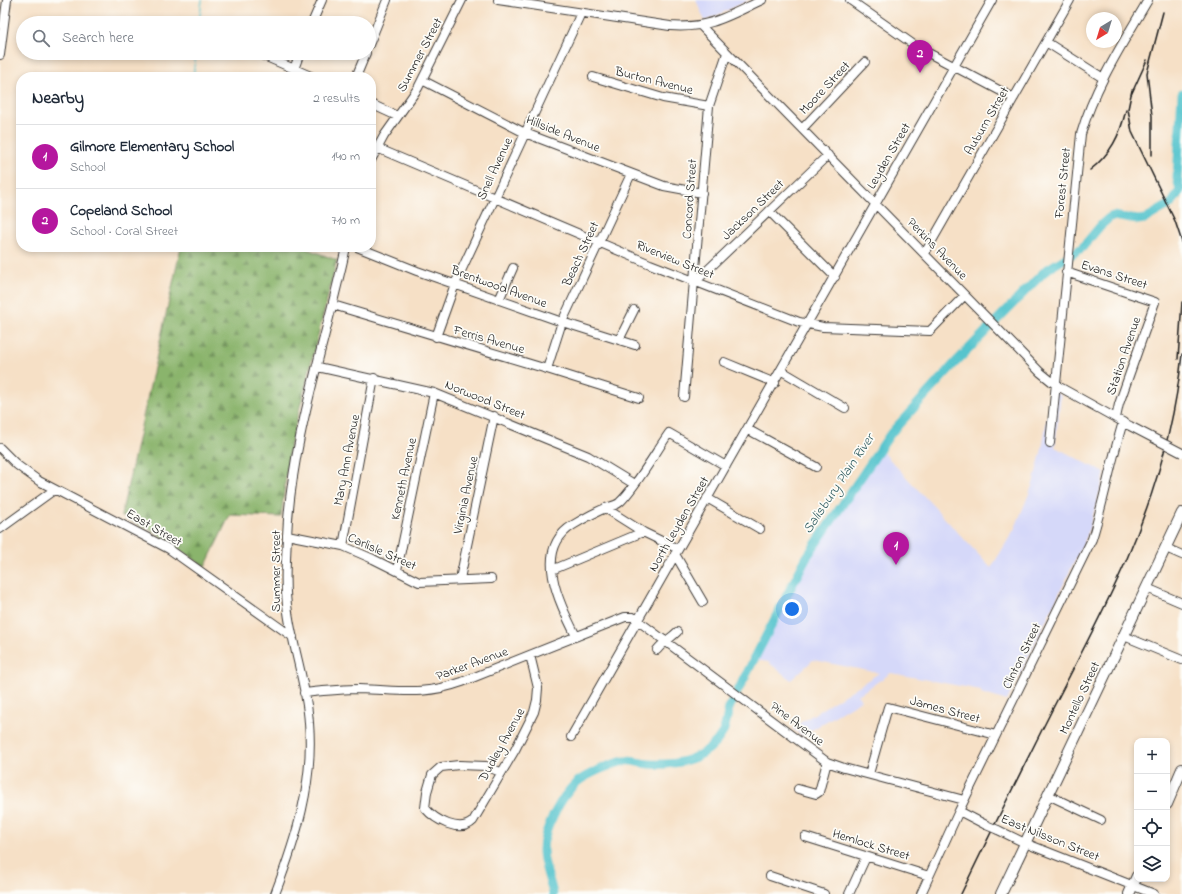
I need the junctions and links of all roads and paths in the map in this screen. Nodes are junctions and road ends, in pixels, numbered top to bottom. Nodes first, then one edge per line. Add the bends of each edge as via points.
1 (7, 0) edge
2 (322, 0) edge
3 (387, 0) edge
4 (462, 0) edge
5 (498, 0) edge
6 (762, 0) edge
7 (850, 0) edge
8 (992, 0) edge
9 (1070, 0) edge
10 (1148, 0) edge
11 (541, 3) edge
12 (581, 13) junction
13 (315, 16) edge
14 (701, 26) junction
15 (376, 28) edge
16 (1046, 42) junction
17 (727, 53) junction
18 (0, 55) edge
19 (274, 60) edge
20 (297, 60) edge
21 (363, 60) edge
22 (865, 62) dead end
23 (954, 67) junction
24 (294, 68) junction
25 (302, 72) edge
26 (358, 72) edge
27 (593, 77) dead end
28 (1103, 78) junction
29 (422, 80) junction
30 (1014, 98) junction
31 (376, 106) edge
32 (709, 106) junction
33 (398, 116) junction
34 (802, 129) junction
35 (525, 133) junction
36 (377, 148) joint
37 (828, 155) junction
38 (631, 174) junction
39 (702, 193) junction
40 (495, 197) junction
41 (876, 204) junction
42 (769, 211) junction
43 (600, 242) junction
44 (345, 252) edge
45 (369, 252) edge
46 (925, 253) junction
47 (513, 268) dead end
48 (1066, 272) junction
49 (835, 277) junction
50 (695, 282) junction
51 (455, 284) junction
52 (964, 296) junction
53 (499, 300) junction
54 (1155, 302) joint
55 (333, 305) junction
56 (634, 310) dead end
57 (562, 322) junction
58 (808, 325) junction
59 (436, 337) junction
60 (619, 340) junction
61 (634, 345) dead end
62 (724, 362) dead end
63 (318, 368) junction
64 (547, 369) junction
65 (782, 371) junction
66 (374, 378) junction
67 (775, 384) junction
68 (1056, 385) junction
69 (434, 393) junction
70 (684, 397) dead end
71 (639, 398) dead end
72 (845, 408) dead end
73 (494, 416) junction
74 (1123, 422) junction
75 (748, 429) junction
76 (1050, 443) dead end
77 (0, 448) edge
78 (1182, 453) edge
79 (726, 466) junction
80 (816, 467) dead end
81 (634, 484) junction
82 (54, 490) junction
83 (707, 498) junction
84 (605, 508) junction
85 (1182, 513) edge
86 (0, 529) edge
87 (760, 529) dead end
88 (643, 532) junction
89 (287, 535) junction
90 (343, 546) junction
91 (1166, 548) junction
92 (677, 552) junction
93 (1182, 555) edge
94 (397, 570) junction
95 (552, 570) junction
96 (460, 579) junction
97 (491, 579) dead end
98 (1147, 588) junction
99 (703, 602) dead end
100 (1182, 602) edge
101 (638, 619) junction
102 (677, 632) dead end
103 (576, 636) junction
104 (1124, 636) junction
105 (293, 637) junction
106 (667, 641) junction
107 (657, 650) dead end
108 (530, 655) junction
109 (1182, 660) edge
110 (304, 693) junction
111 (996, 736) junction
112 (571, 737) dead end
113 (827, 762) junction
114 (1182, 769) edge
115 (500, 772) junction
116 (869, 774) junction
117 (798, 789) dead end
118 (1048, 795) junction
119 (1170, 797) edge
120 (964, 800) junction
121 (959, 811) junction
122 (1101, 820) dead end
123 (805, 837) dead end
124 (1026, 844) junction
125 (866, 857) junction
126 (770, 876) dead end
127 (929, 876) junction
128 (1133, 885) edge
129 (275, 894) edge
130 (824, 894) edge
131 (849, 894) edge
132 (921, 894) edge
133 (1001, 894) edge
134 (1154, 894) edge

1 - 18 street
2 - 13 street
3 - 15 street
4 - 29 street, Summer Street
5 - 11 street
6 - 14 street
7 - 23 street via 917,47
8 - 23 street, Leyden Street
9 - 16 street, Auburn Street
10 - 28 street, Forest Street
11 - 12 street
12 - 14 street via 670,26
12 - 35 street, Snell Avenue
14 - 17 street, Perkins Avenue
16 - 28 street
16 - 30 street, Auburn Street
17 - 32 street, Concord Street
17 - 34 street, Perkins Avenue
19 - 24 street
20 - 24 street
21 - 26 street
22 - 34 street, Moore Street
23 - 30 street
23 - 41 street, Leyden Street
24 - 25 street
27 - 32 street, Burton Avenue via 663,98
28 - 48 street, Forest Street via 1088,109 1081,134
29 - 33 street, Summer Street
29 - 35 street, Hillside Avenue
30 - 46 street, Auburn Street
31 - 33 street
32 - 39 street, Concord Street
33 - 36 street, Summer Street
34 - 37 street, Perkins Avenue
35 - 38 street, Hillside Avenue
35 - 40 street, Snell Avenue
36 - 40 street, Riverview Street
37 - 41 street, Perkins Avenue
37 - 42 street, Jackson Street
38 - 39 street, Hillside Avenue via 664,186
38 - 43 street, Beach Street
39 - 50 street, Concord Street
40 - 43 street, Riverview Street
40 - 51 street, Snell Avenue
41 - 46 street, Perkins Avenue
41 - 49 street, Leyden Street
42 - 49 street
42 - 50 street, Jackson Street
43 - 50 street, Riverview Street
43 - 57 street, Beach Street
44 - 55 street, Summer Street
45 - 51 street, Brentwood Avenue
46 - 52 street, Perkins Avenue
47 - 53 street
48 - 54 street, Evans Street
48 - 68 street, Forest Street
49 - 58 street, Leyden Street
50 - 58 street, Riverview Street
50 - 70 street, Concord Street
51 - 53 street, Brentwood Avenue
51 - 59 street, Snell Avenue
52 - 58 street, Riverview Street via 930,331
52 - 68 street, Perkins Avenue
53 - 57 street, Brentwood Avenue
54 - 74 street, Station Avenue via 1119,404
55 - 59 street, Ferris Avenue
55 - 63 street, Summer Street
56 - 60 street
57 - 60 street, Brentwood Avenue
57 - 64 street, Beach Street
58 - 65 street, North Leyden Street
59 - 64 street, Ferris Avenue
60 - 61 street, Brentwood Avenue
62 - 67 street
63 - 66 street, Norwood Street
63 - 89 street, Summer Street via 294,470
64 - 71 street, Ferris Avenue
65 - 67 street, North Leyden Street
65 - 72 street
66 - 69 street, Norwood Street
66 - 90 street, Mary Ann Avenue
67 - 75 street, North Leyden Street
68 - 74 street, Perkins Avenue
68 - 76 street, Forest Street
69 - 73 street, Norwood Street
69 - 94 street, Kenneth Avenue
73 - 81 street, Norwood Street via 588,456
73 - 96 street, Virginia Avenue
74 - 78 street, Perkins Avenue, bridge
74 - 111 street, Clinton Street via 1092,539
75 - 79 street, North Leyden Street
75 - 80 street
77 - 82 street, East Street via 27,474
79 - 81 street via 669,433
79 - 83 street, North Leyden Street
81 - 84 street via 619,504
82 - 86 street
82 - 105 street, East Street via 169,549
83 - 87 street
83 - 92 street, North Leyden Street
84 - 88 street
84 - 95 street via 573,525 560,536 552,551
85 - 91 main road, Montello Street
88 - 92 street
88 - 95 street
89 - 90 street, Carlisle Street
89 - 105 street, Summer Street via 287,605
90 - 94 street, Carlisle Street
91 - 93 street
91 - 98 main road, Montello Street
92 - 99 street
92 - 101 street, North Leyden Street
94 - 96 street, Carlisle Street via 419,582
95 - 103 street via 562,606
96 - 97 street, Carlisle Street
98 - 100 street
98 - 104 main road, Montello Street
101 - 103 street, Parker Avenue via 625,617
101 - 106 street, Pine Avenue
101 - 112 street, North Leyden Street
102 - 106 street
103 - 108 street, Parker Avenue
104 - 109 street
104 - 118 main road, Montello Street
105 - 110 street, Summer Street
106 - 107 street
106 - 113 street, Pine Avenue
108 - 110 street, Parker Avenue via 434,690 359,689
108 - 115 street, Dudley Avenue via 538,688 536,706 527,727
110 - 129 street, Summer Street via 310,739 307,777 298,830
111 - 116 street, James Street via 888,707
111 - 120 street, Clinton Street
113 - 116 street, Pine Avenue
113 - 117 street via 819,792 816,794
114 - 119 main road
115 - 115 street, Dudley Avenue via 474,819 467,826 456,827 427,810 425,801 432,775 441,767 486,766
116 - 120 street, Pine Avenue
118 - 122 street
118 - 124 main road, Montello Street
120 - 121 street, Clinton Street
121 - 124 street, East Nilsson Street, bridge
121 - 127 street, Clinton Street
123 - 125 street, Hemlock Street
124 - 128 street, East Nilsson Street
124 - 133 main road, Montello Street
125 - 127 street, Hemlock Street
125 - 131 street
126 - 130 street
127 - 132 street, Clinton Street
128 - 134 street, East Nilsson Street

